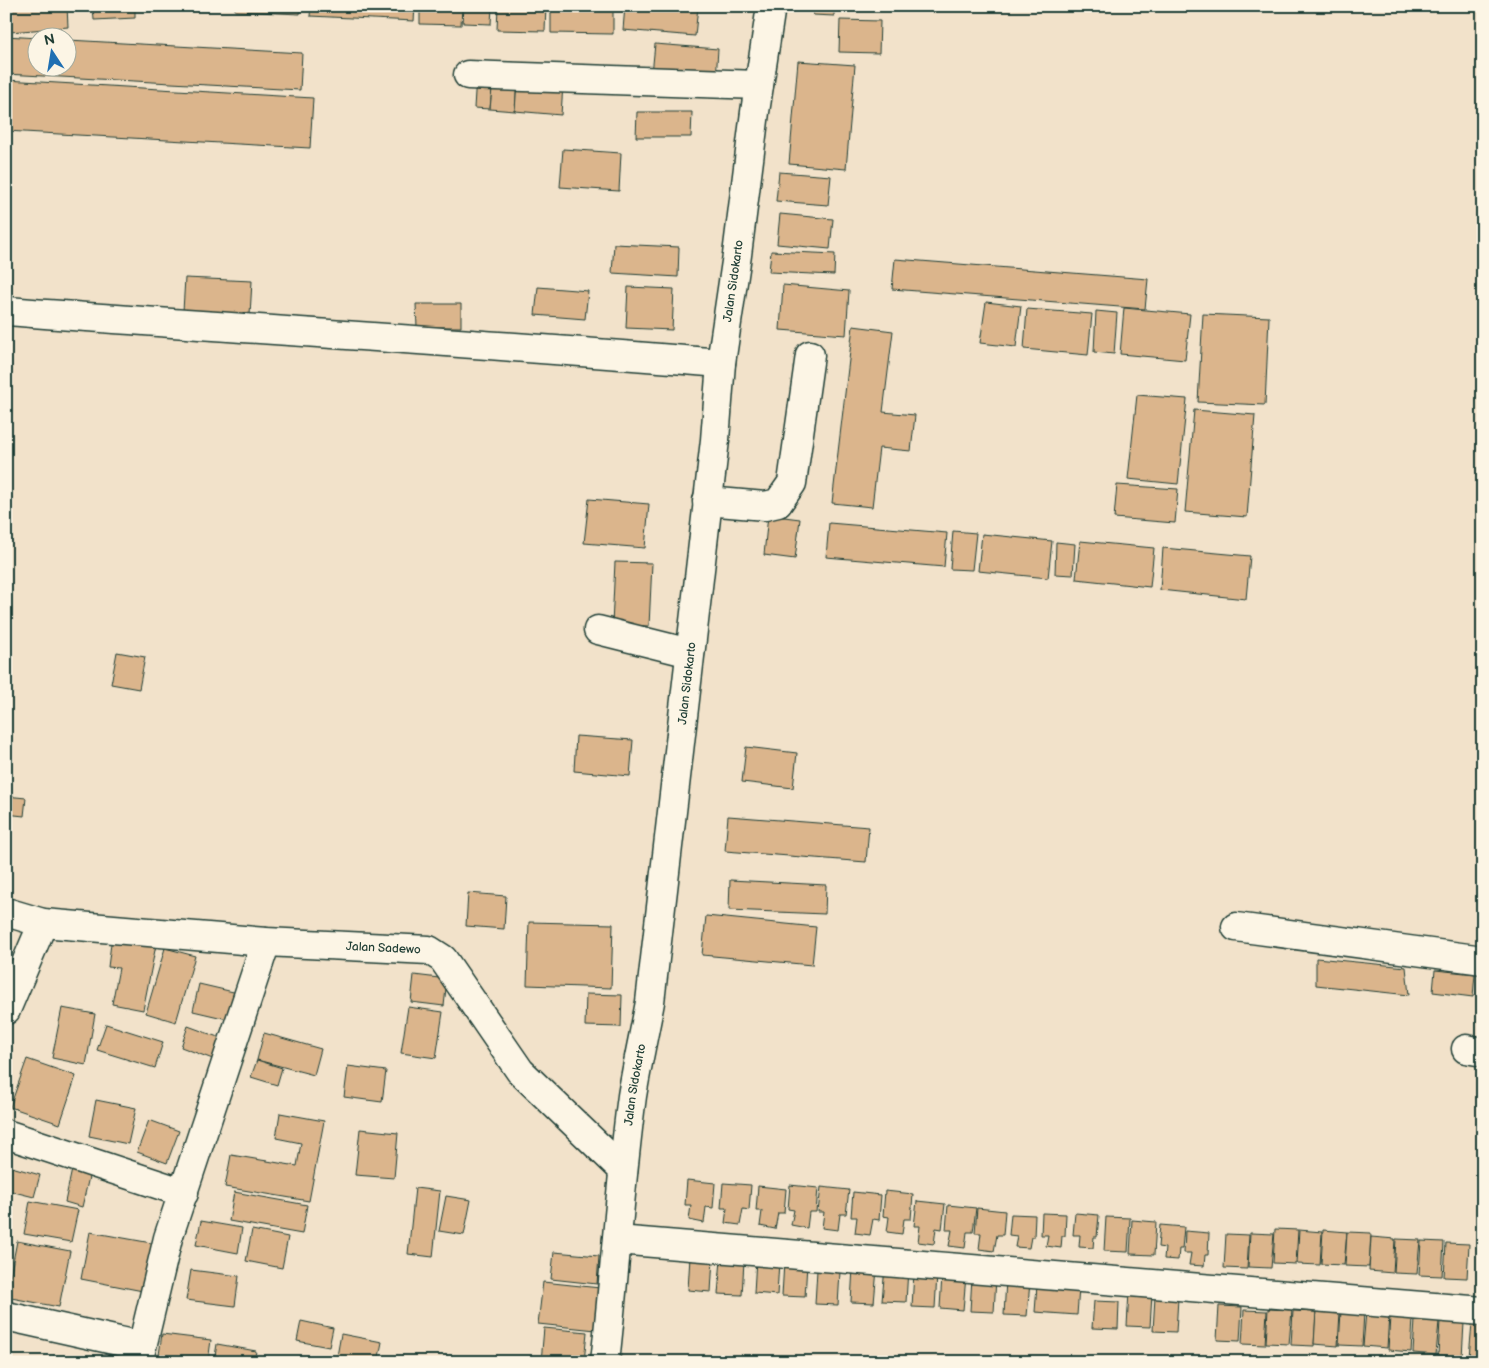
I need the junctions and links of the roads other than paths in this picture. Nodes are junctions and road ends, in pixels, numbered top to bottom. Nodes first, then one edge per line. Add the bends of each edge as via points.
1 (770, 6) edge
2 (468, 75) dead end
3 (759, 85) junction
4 (6, 311) edge
5 (810, 355) dead end
6 (721, 363) junction
7 (707, 501) junction
8 (598, 630) dead end
9 (690, 653) junction
10 (6, 912) edge
11 (43, 923) junction
12 (1236, 927) dead end
13 (266, 942) junction
14 (1483, 960) edge
15 (6, 1010) edge
16 (6, 1134) edge
17 (623, 1170) junction
18 (184, 1193) junction
19 (617, 1240) junction
20 (1483, 1311) edge
21 (6, 1316) edge
22 (141, 1354) edge
23 (605, 1362) edge

1 - 3 street, Jalan Sidokarto
2 - 3 street
3 - 6 street, Jalan Sidokarto
4 - 6 street
5 - 7 street via 792,483 778,503 765,506
6 - 7 street, Jalan Sidokarto
7 - 9 street, Jalan Sidokarto
8 - 9 street
9 - 17 street, Jalan Sidokarto via 650,1002 632,1094
10 - 11 street, Jalan Sadewo
11 - 13 street, Jalan Sadewo
11 - 15 street
12 - 14 street
13 - 17 street, Jalan Sadewo via 428,950 443,959 520,1071
13 - 18 street
16 - 18 street
17 - 19 street, Jalan Sidokarto
18 - 22 street via 168,1238
19 - 20 street
19 - 23 street, Jalan Sidokarto
21 - 22 street

